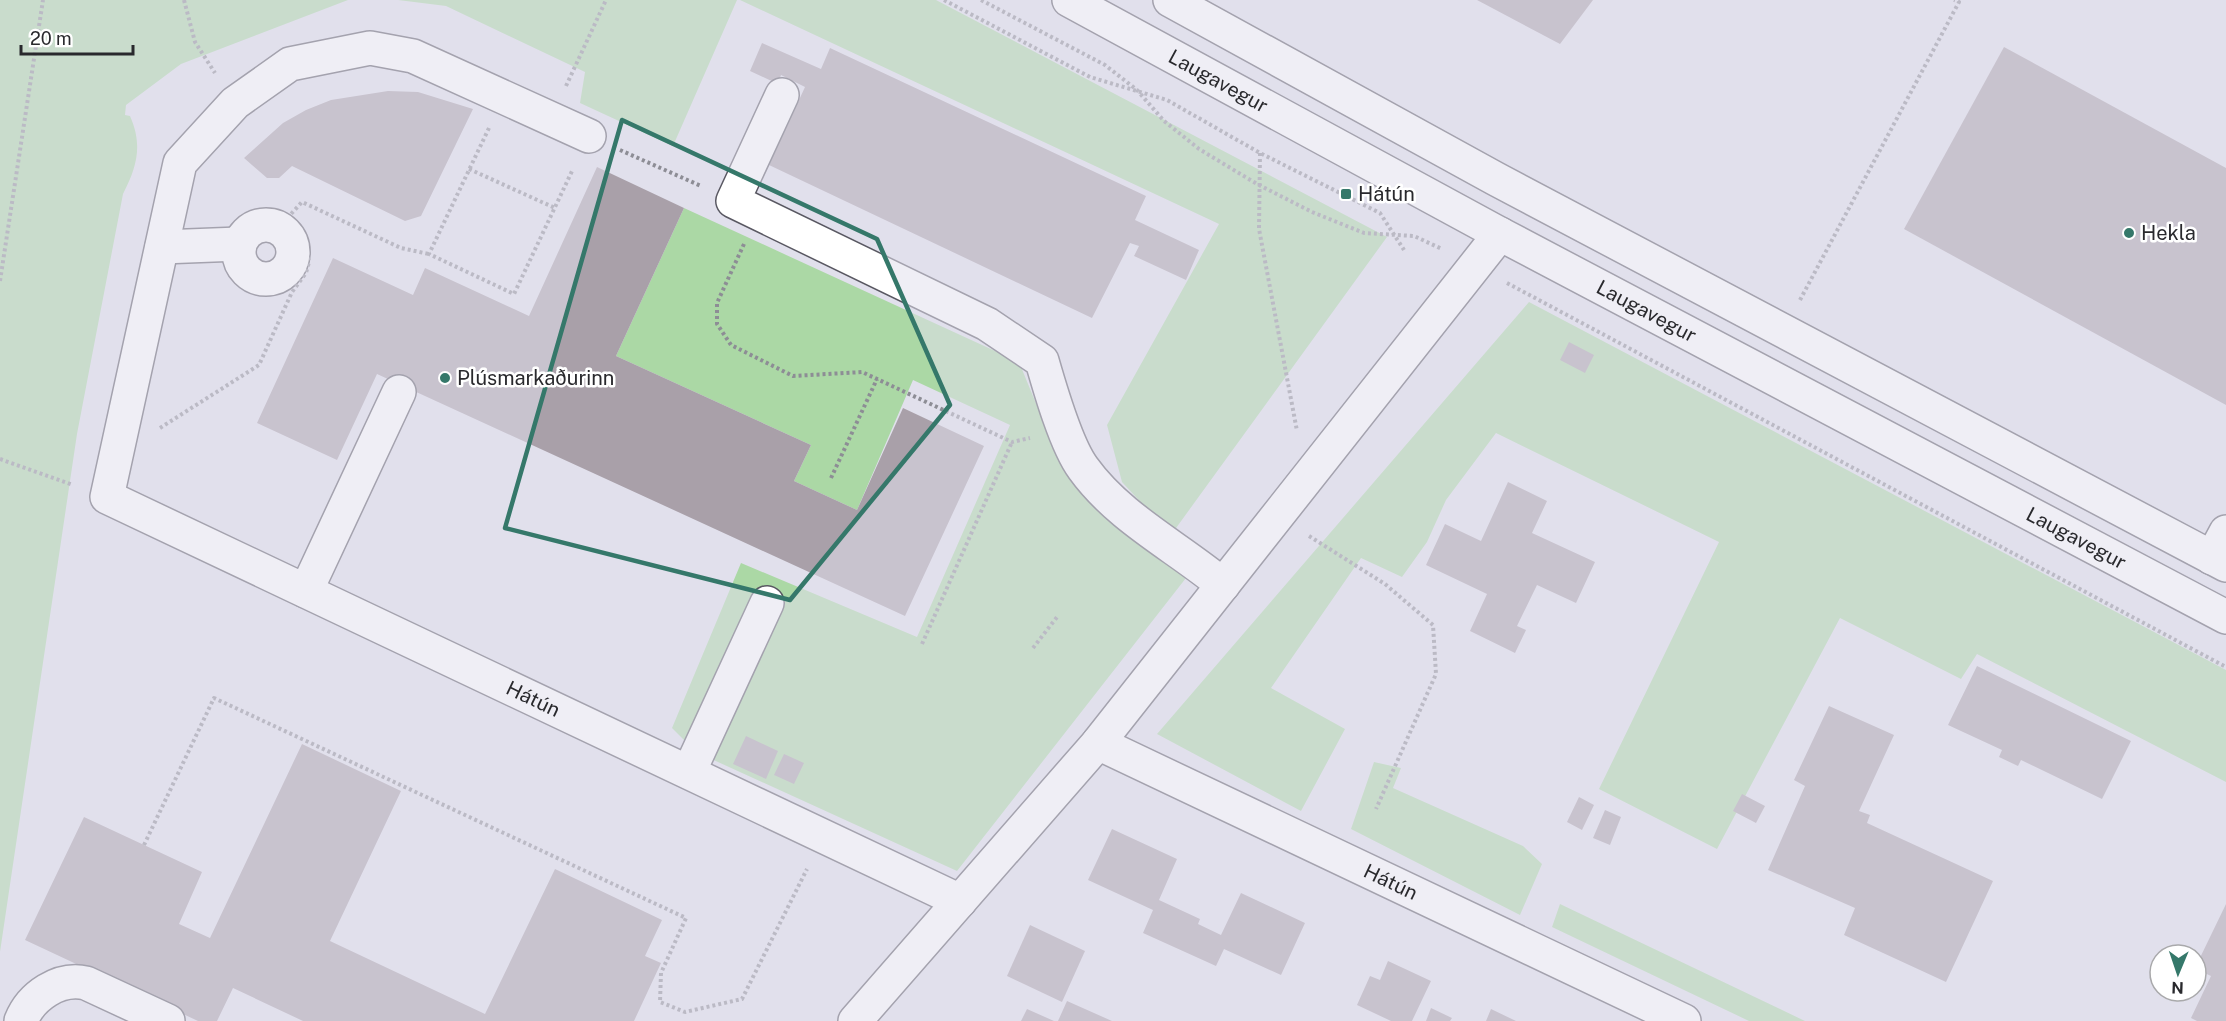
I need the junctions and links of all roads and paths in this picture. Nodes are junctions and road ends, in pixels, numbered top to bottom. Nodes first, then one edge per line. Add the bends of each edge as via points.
1 (43, 0) edge
2 (184, 0) edge
3 (606, 0) edge
4 (944, 0) edge
5 (981, 0) edge
6 (1069, 0) edge
7 (1170, 0) edge
8 (1954, 0) edge
9 (1137, 90) junction
10 (782, 95) dead end
11 (503, 97) junction
12 (235, 103) junction
13 (550, 119) junction
14 (589, 136) junction
15 (1260, 153) junction
16 (470, 169) junction
17 (1257, 184) junction
18 (746, 207) junction
19 (555, 208) junction
20 (282, 223) junction
21 (1393, 234) junction
22 (1500, 234) junction
23 (239, 244) junction
24 (162, 247) junction
25 (1404, 250) dead end
26 (429, 254) junction
27 (1476, 265) junction
28 (0, 280) edge
29 (1800, 301) dead end
30 (878, 379) junction
31 (399, 392) dead end
32 (1066, 431) junction
33 (1012, 442) junction
34 (116, 456) junction
35 (0, 459) edge
36 (831, 478) dead end
37 (1306, 479) junction
38 (107, 497) junction
39 (1277, 516) junction
40 (2221, 552) edge
41 (1223, 585) junction
42 (306, 591) junction
43 (767, 603) dead end
44 (1057, 617) dead end
45 (2226, 617) edge
46 (922, 644) dead end
47 (1033, 648) dead end
48 (2226, 667) edge
49 (1098, 743) junction
50 (689, 772) junction
51 (1377, 809) dead end
52 (824, 836) junction
53 (144, 845) dead end
54 (960, 901) junction
55 (21, 1021) edge
56 (168, 1021) edge
57 (855, 1021) edge
58 (1684, 1021) edge

1 - 28 path
2 - 12 path via 195,42
3 - 13 path
4 - 9 path via 1090,77
5 - 9 path via 1105,65
6 - 22 street, Laugavegur
7 - 40 street via 1496,179
8 - 29 path via 1959,2
9 - 15 path via 1167,99
9 - 17 path via 1164,121 1199,149
10 - 18 street
11 - 12 street via 413,56 370,48 290,64
11 - 13 street
11 - 16 path
12 - 24 street via 180,163
13 - 14 street
14 - 18 path
14 - 19 path
15 - 17 path
15 - 21 path via 1380,213
16 - 19 path
16 - 26 path
17 - 21 path via 1364,233
17 - 37 path via 1259,230
18 - 30 path via 717,303 717,324 731,345 793,376 862,372
18 - 32 street via 987,324 1042,361
19 - 26 path via 514,294
20 - 23 street via 255,226
20 - 23 street via 293,247 292,259 277,277 252,276 238,256
20 - 26 path via 303,202 401,248
20 - 34 path via 297,227 304,238 309,262 259,365
21 - 25 path
21 - 27 path via 1414,236
22 - 27 street
22 - 45 street, Laugavegur
23 - 24 street
24 - 34 street
27 - 37 street
27 - 48 path
30 - 33 path
30 - 36 path
31 - 42 street
32 - 33 path
32 - 41 street via 1081,466 1115,506
33 - 46 path
34 - 38 street
35 - 38 path
37 - 39 street
38 - 42 street, Hátún
39 - 41 street
39 - 51 path via 1385,584 1433,625 1436,674
41 - 49 street
42 - 50 street, Hátún
43 - 50 street
44 - 47 path
49 - 54 street
49 - 58 street, Hátún
50 - 52 street, Hátún
52 - 53 path via 742,999 685,1012 660,1002 661,974 686,918 214,698
52 - 54 street, Hátún
54 - 57 street
55 - 56 street via 26,1009 53,986 72,980

